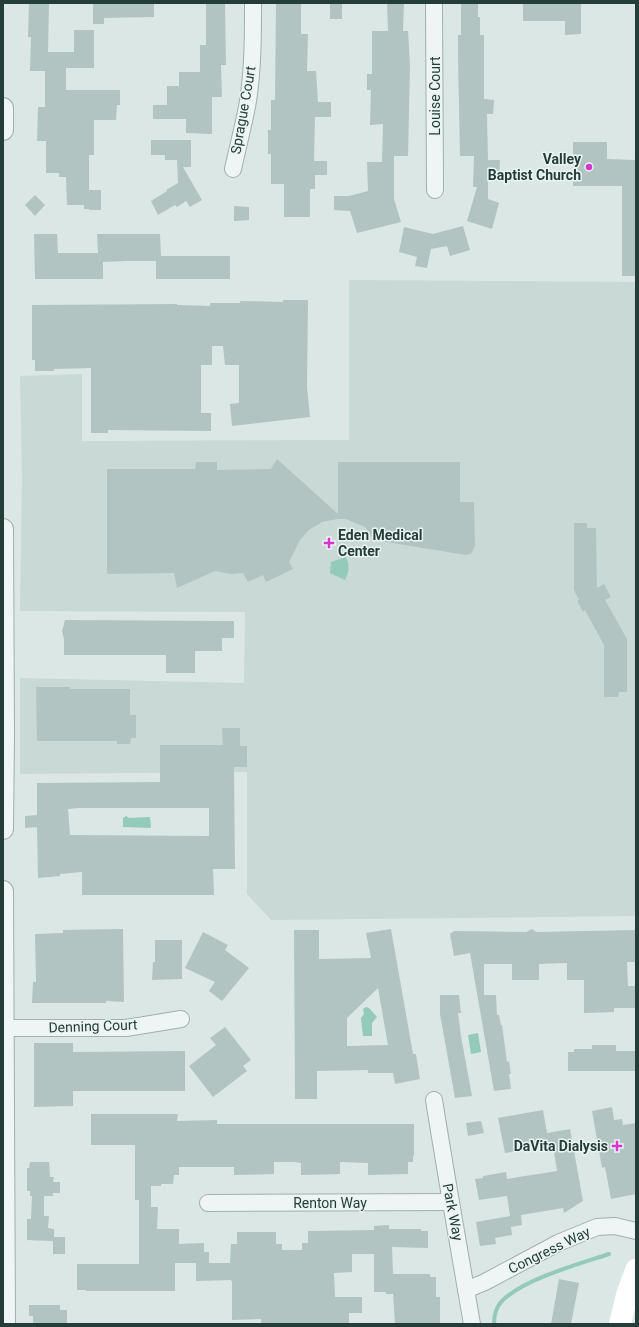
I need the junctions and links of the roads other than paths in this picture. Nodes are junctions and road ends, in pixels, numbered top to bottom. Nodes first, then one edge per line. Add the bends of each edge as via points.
1 (253, 3) edge
2 (434, 3) edge
3 (3, 108) edge
4 (3, 130) edge
5 (233, 169) dead end
6 (435, 190) dead end
7 (3, 529) edge
8 (4, 735) edge
9 (3, 829) edge
10 (3, 891) edge
11 (180, 1019) dead end
12 (4, 1028) junction
13 (434, 1100) dead end
14 (451, 1202) junction
15 (208, 1203) dead end
16 (636, 1231) edge
17 (636, 1270) edge
18 (466, 1290) junction
19 (5, 1324) edge
20 (472, 1324) edge
21 (620, 1324) edge

1 - 5 street, Sprague Court via 248,101
2 - 6 street, Louise Court
3 - 4 street
7 - 8 street
8 - 9 street
10 - 12 street
11 - 12 street, Denning Court via 126,1028
12 - 19 street
13 - 14 street, Park Way
14 - 15 street, Renton Way
14 - 18 street, Park Way
16 - 18 street, Congress Way via 615,1226 597,1227 558,1243
17 - 21 main road
18 - 20 street, Park Way

